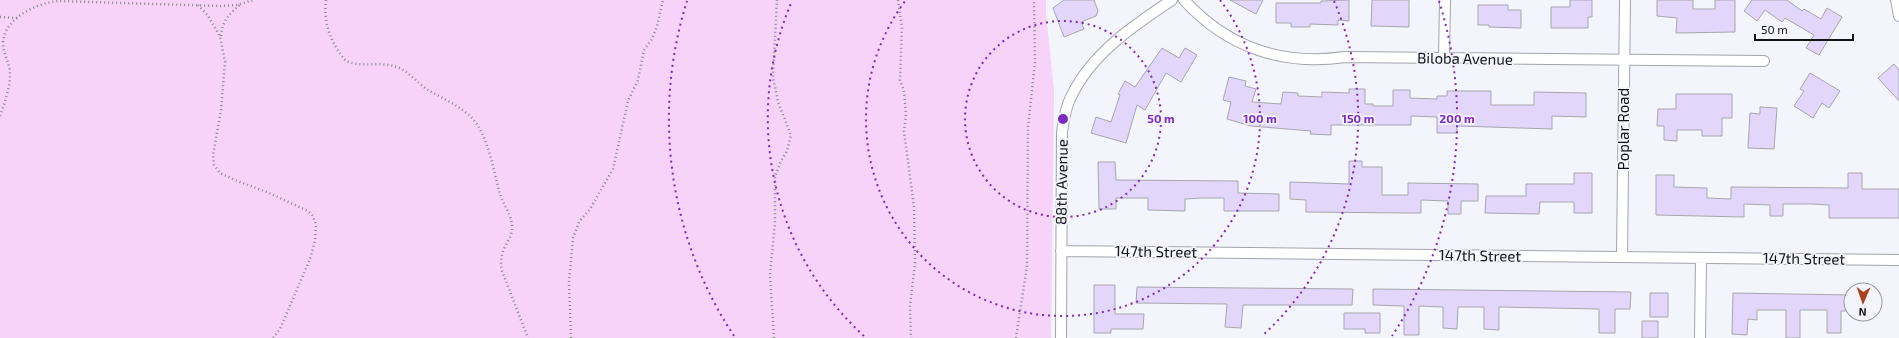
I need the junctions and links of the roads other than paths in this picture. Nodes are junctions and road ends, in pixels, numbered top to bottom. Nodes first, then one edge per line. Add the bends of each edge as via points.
1 (1172, 0) edge
2 (1184, 0) edge
3 (1445, 0) edge
4 (1625, 0) edge
5 (1896, 0) edge
6 (1899, 16) edge
7 (1444, 58) junction
8 (1624, 61) junction
9 (1764, 61) dead end
10 (1061, 251) junction
11 (1622, 257) junction
12 (1701, 258) junction
13 (1899, 260) edge
14 (1061, 338) edge
15 (1700, 338) edge

1 - 10 street, 88th Avenue via 1120,38 1098,58 1071,97 1064,116 1062,132
2 - 7 street, Biloba Avenue via 1210,25 1231,38 1252,48 1285,57 1311,60 1345,57
3 - 7 street
4 - 8 street, Poplar Road
5 - 6 street
7 - 8 street, Biloba Avenue
8 - 9 street, Biloba Avenue
8 - 11 street, Poplar Road
10 - 11 street, 147th Street
10 - 14 street, 88th Avenue
11 - 12 street, 147th Street
12 - 13 street, 147th Street
12 - 15 street

